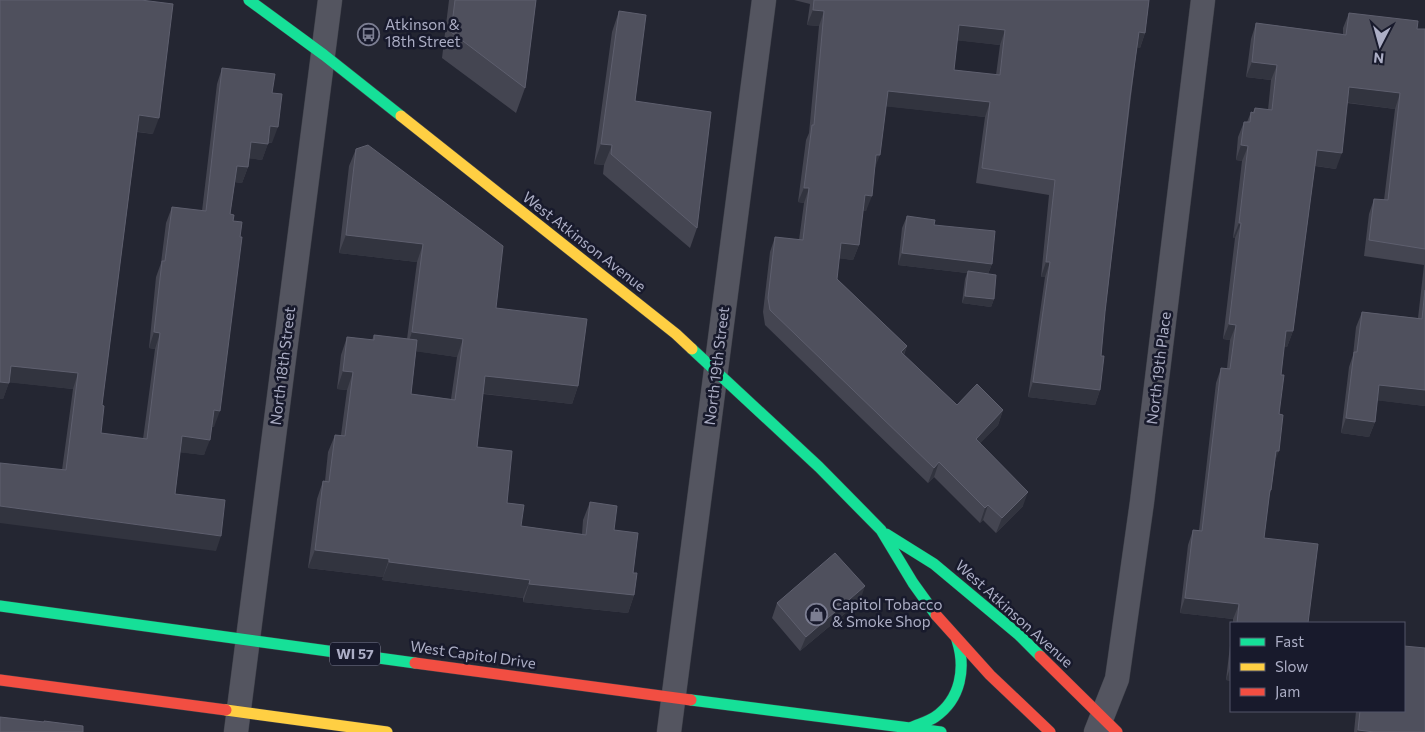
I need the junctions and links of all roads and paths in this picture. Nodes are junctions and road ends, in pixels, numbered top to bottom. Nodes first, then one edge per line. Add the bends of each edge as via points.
1 (249, 0) edge
2 (330, 0) edge
3 (764, 0) edge
4 (1203, 0) edge
5 (324, 55) junction
6 (717, 371) junction
7 (881, 530) junction
8 (0, 606) edge
9 (248, 640) junction
10 (957, 640) junction
11 (0, 680) edge
12 (673, 698) junction
13 (237, 722) edge
14 (1105, 727) edge
15 (910, 728) junction
16 (387, 732) edge
17 (668, 732) edge
18 (941, 732) edge
19 (1050, 732) edge

1 - 5 main road, West Atkinson Avenue
2 - 5 street, North 18th Street
3 - 6 street, North 19th Street
4 - 14 street, North 19th Place via 1138,537 1117,679
5 - 6 main road, West Atkinson Avenue via 676,334
5 - 9 street, North 18th Street
6 - 7 main road, West Atkinson Avenue
6 - 12 street, North 19th Street
7 - 10 main road, West Atkinson Avenue via 913,583
7 - 14 main road, West Atkinson Avenue via 959,583 1019,635
8 - 9 main road, West Capitol Drive / WI 57
9 - 12 main road, West Capitol Drive / WI 57
9 - 13 street, North 18th Street
10 - 15 main road via 962,669 956,692 948,706 935,717
10 - 19 main road, West Atkinson Avenue
11 - 13 main road
12 - 15 main road, West Capitol Drive / WI 57
12 - 17 street, North 19th Street
13 - 16 main road
15 - 18 main road, West Capitol Drive / WI 57

